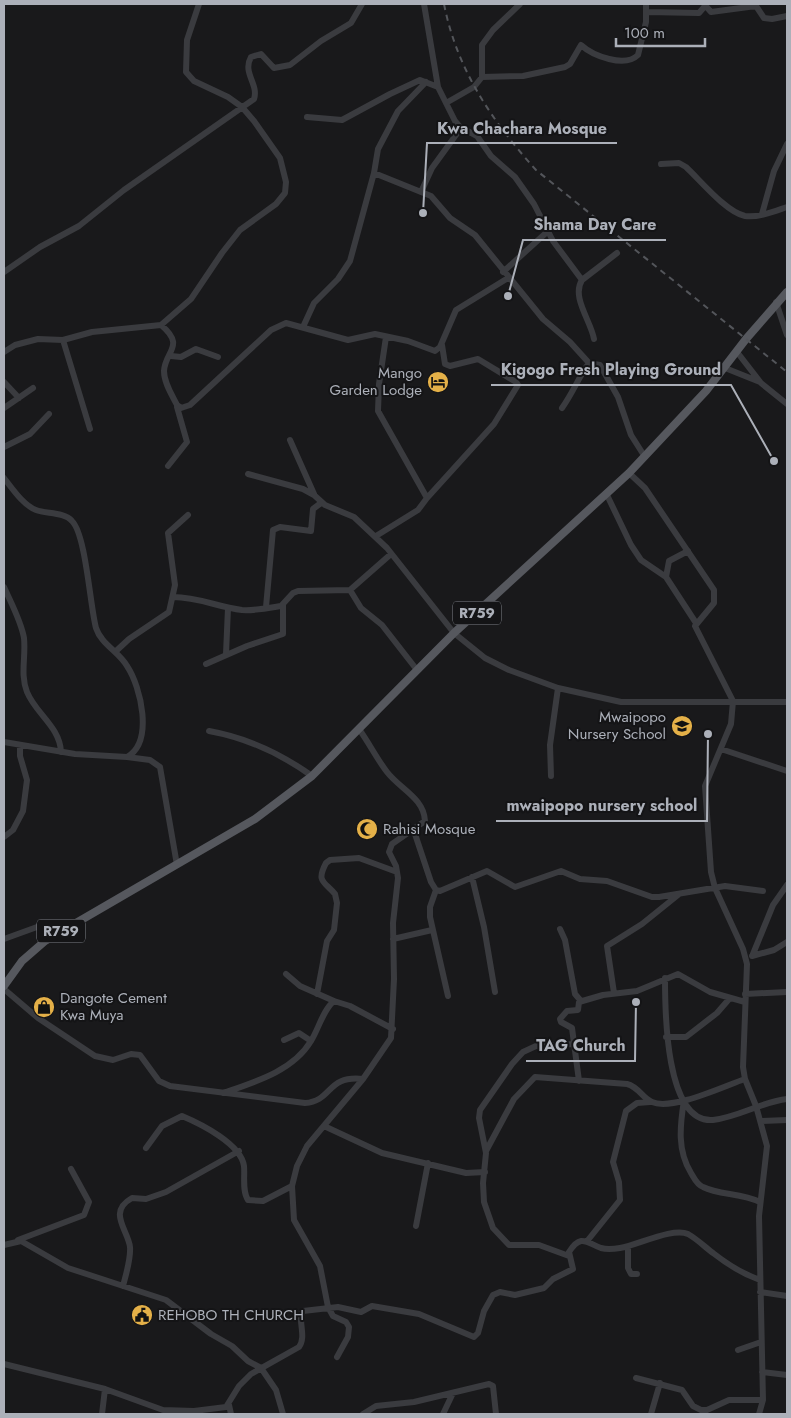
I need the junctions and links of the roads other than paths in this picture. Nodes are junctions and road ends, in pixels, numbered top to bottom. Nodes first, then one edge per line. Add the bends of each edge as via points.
1 (199, 4) edge
2 (362, 4) edge
3 (424, 4) edge
4 (520, 4) edge
5 (646, 4) edge
6 (705, 5) edge
7 (647, 12) junction
8 (787, 16) edge
9 (482, 77) junction
10 (426, 82) junction
11 (438, 87) junction
12 (446, 103) junction
13 (242, 107) junction
14 (307, 118) dead end
15 (462, 128) junction
16 (787, 144) edge
17 (661, 164) dead end
18 (374, 173) junction
19 (421, 192) junction
20 (787, 208) edge
21 (762, 214) junction
22 (547, 232) junction
23 (617, 253) dead end
24 (4, 272) edge
25 (506, 275) junction
26 (582, 280) junction
27 (787, 292) edge
28 (776, 302) junction
29 (162, 324) junction
30 (303, 327) junction
31 (787, 335) edge
32 (386, 337) junction
33 (594, 339) dead end
34 (63, 340) junction
35 (442, 344) junction
36 (4, 352) edge
37 (737, 352) junction
38 (171, 356) junction
39 (218, 357) dead end
40 (589, 363) junction
41 (725, 368) junction
42 (4, 382) edge
43 (761, 383) junction
44 (33, 388) dead end
45 (18, 398) junction
46 (787, 404) edge
47 (177, 405) junction
48 (4, 408) edge
49 (562, 408) dead end
50 (49, 414) dead end
51 (90, 429) dead end
52 (290, 440) dead end
53 (4, 446) edge
54 (645, 457) junction
55 (168, 466) dead end
56 (629, 473) junction
57 (248, 474) dead end
58 (4, 478) edge
59 (314, 495) junction
60 (607, 495) junction
61 (427, 498) junction
62 (321, 503) junction
63 (188, 515) dead end
64 (376, 536) junction
65 (688, 551) junction
66 (391, 554) junction
67 (666, 577) junction
68 (4, 588) edge
69 (350, 590) junction
70 (173, 597) junction
71 (283, 605) junction
72 (266, 607) junction
73 (228, 608) junction
74 (696, 623) junction
75 (454, 633) junction
76 (115, 652) junction
77 (226, 654) junction
78 (206, 664) dead end
79 (416, 670) junction
80 (558, 688) junction
81 (733, 701) junction
82 (787, 702) edge
83 (359, 729) junction
84 (209, 731) dead end
85 (4, 742) edge
86 (20, 745) junction
87 (721, 749) junction
88 (61, 752) junction
89 (126, 757) junction
90 (787, 771) edge
91 (312, 776) junction
92 (551, 776) dead end
93 (414, 831) junction
94 (4, 837) edge
95 (177, 866) junction
96 (397, 872) junction
97 (472, 877) junction
98 (787, 886) edge
99 (715, 888) junction
100 (436, 890) junction
101 (763, 891) dead end
102 (682, 893) junction
103 (560, 929) dead end
104 (432, 930) junction
105 (57, 933) junction
106 (4, 939) edge
107 (393, 939) junction
108 (787, 942) edge
109 (753, 954) junction
110 (747, 964) junction
111 (286, 974) dead end
112 (665, 978) junction
113 (4, 988) edge
114 (495, 992) dead end
115 (787, 992) edge
116 (614, 993) junction
117 (317, 994) junction
118 (745, 994) junction
119 (448, 996) dead end
120 (730, 998) junction
121 (334, 1001) junction
122 (581, 1001) junction
123 (745, 1002) junction
124 (393, 1030) junction
125 (666, 1036) junction
126 (284, 1040) dead end
127 (311, 1041) junction
128 (573, 1044) junction
129 (745, 1079) junction
130 (363, 1080) junction
131 (579, 1081) junction
132 (222, 1094) junction
133 (787, 1099) edge
134 (684, 1100) junction
135 (651, 1102) junction
136 (756, 1106) junction
137 (787, 1120) edge
138 (761, 1121) junction
139 (324, 1126) junction
140 (146, 1148) dead end
141 (238, 1151) junction
142 (486, 1153) junction
143 (428, 1163) junction
144 (71, 1169) dead end
145 (485, 1172) junction
146 (292, 1186) junction
147 (760, 1202) junction
148 (416, 1226) dead end
149 (18, 1240) junction
150 (588, 1240) junction
151 (4, 1246) edge
152 (628, 1247) junction
153 (569, 1256) junction
154 (637, 1274) dead end
155 (760, 1280) junction
156 (123, 1286) junction
157 (760, 1292) junction
158 (787, 1296) edge
159 (328, 1307) junction
160 (761, 1342) junction
161 (738, 1350) dead end
162 (337, 1357) dead end
163 (4, 1364) edge
164 (261, 1368) junction
165 (762, 1372) junction
166 (787, 1375) edge
167 (636, 1378) dead end
168 (660, 1383) junction
169 (105, 1389) junction
170 (452, 1393) junction
171 (763, 1400) junction
172 (229, 1405) junction
173 (102, 1414) edge
174 (231, 1414) edge
175 (283, 1414) edge
176 (363, 1414) edge
177 (443, 1414) edge
178 (496, 1414) edge
179 (651, 1414) edge
180 (759, 1414) edge

1 - 13 street via 187,40 186,72 194,81
2 - 13 street via 351,24 321,41 290,65 274,68 261,54 251,57 248,67 256,95
3 - 11 street
4 - 9 street via 482,45
5 - 7 street
6 - 7 street via 699,13
6 - 8 street via 711,12 756,6 764,18 772,20
7 - 9 street via 638,55 634,59 600,57 581,45 565,67 523,76
9 - 12 street via 474,87
10 - 11 street
10 - 14 street via 417,81 342,120
10 - 18 street via 398,111 378,149
11 - 12 street
12 - 15 street
13 - 24 street via 124,190 80,226 40,247
13 - 29 street via 280,158 286,182 285,193 276,204 240,230 191,300
15 - 19 street via 432,168
15 - 22 street via 477,136 491,156 515,177 534,204
16 - 21 street via 774,171
17 - 21 street via 679,163 686,167 740,214
18 - 19 street
18 - 30 street via 350,261 314,304
19 - 25 street via 431,196 456,223 474,235
20 - 21 street
22 - 25 street
22 - 26 street
23 - 26 street
25 - 35 street via 456,310
25 - 40 street via 543,319
26 - 33 street via 580,301
27 - 28 main road, R759
28 - 31 street
28 - 37 main road, R759
29 - 34 street via 92,332
29 - 38 street via 173,339
30 - 32 street via 348,340 375,334
30 - 47 street via 293,323 278,325 190,405 181,408
32 - 35 street via 408,341 431,351 438,350
32 - 61 street via 378,411
34 - 36 street via 32,340
34 - 51 street
35 - 61 street via 445,364 450,366 478,359 518,386 494,424
37 - 41 main road, R759
37 - 43 street
38 - 39 street via 181,357 196,350
38 - 47 street via 165,367 165,378
40 - 49 street
40 - 54 street via 600,365 606,373 631,435
41 - 43 street
41 - 54 main road, R759
42 - 45 street
43 - 46 street
44 - 45 street
45 - 48 street
47 - 55 street via 187,442
50 - 53 street via 30,434
52 - 59 street
54 - 56 main road, R759
56 - 60 main road, R759
56 - 65 street via 645,488
57 - 59 street via 303,488
58 - 76 street via 33,509 67,517 76,527 96,626 102,639
59 - 62 street
60 - 67 street via 630,545 641,560
60 - 75 main road, R759
61 - 64 street via 418,510
62 - 64 street via 354,517
62 - 72 street via 313,509 311,531 280,527 273,530
63 - 70 street via 168,533 175,580
64 - 66 street
65 - 67 street via 669,561
65 - 74 street via 715,596 709,611
66 - 69 street
66 - 75 street
67 - 74 street
68 - 88 street via 24,636 24,680 28,693 39,713 55,730
69 - 71 street via 298,591
69 - 79 street via 361,608 382,625
70 - 73 street via 201,599
70 - 76 street via 169,612 164,617
71 - 72 street
71 - 77 street via 283,634
72 - 73 street
73 - 77 street
74 - 81 street via 697,632
75 - 79 main road, R759
75 - 80 street via 498,665
76 - 89 street via 128,666 135,681 142,714 140,740
77 - 78 street
79 - 83 main road, R759
80 - 81 street via 621,702
80 - 92 street via 550,745
81 - 82 street
81 - 87 street via 731,724
83 - 91 main road, R759
83 - 93 street via 385,770 420,804 425,821
84 - 91 street via 258,744 289,759
85 - 86 street
86 - 88 street
86 - 94 street via 28,780 23,811 13,830
87 - 90 street
87 - 99 street via 705,786
88 - 89 street
89 - 95 street via 150,760 160,767
91 - 95 main road, R759 via 255,819
93 - 96 street via 392,844 390,849
93 - 100 street via 430,882
95 - 105 main road, R759
96 - 107 street
96 - 117 street via 359,858 326,863 322,879 324,886 335,894 337,908
97 - 100 street via 444,890
97 - 102 street via 487,871 510,885 520,887 561,871 580,879 606,881 652,897
97 - 114 street
98 - 109 street via 773,905
99 - 101 street via 725,886
99 - 102 street
99 - 110 street
100 - 104 street via 430,907
102 - 116 street via 606,947
103 - 122 street via 566,940 575,994
104 - 107 street
104 - 119 street
105 - 106 street via 34,927
105 - 113 main road, R759 via 28,955
107 - 124 street
108 - 109 street via 774,950
109 - 110 street
110 - 118 street
111 - 117 street
112 - 116 street via 637,991
112 - 120 street via 680,974 710,992
112 - 125 street
113 - 132 street via 38,1018 95,1056 113,1060 138,1054 165,1084
115 - 118 street
116 - 122 street
117 - 121 street
118 - 123 street
120 - 123 street
120 - 125 street via 686,1037
121 - 124 street via 350,1006
121 - 127 street
122 - 128 street via 578,1010 567,1011 560,1018 572,1028
123 - 129 street
124 - 130 street via 388,1044
125 - 134 street via 672,1067
126 - 127 street via 299,1033
127 - 132 street via 280,1070
128 - 131 street
128 - 142 street via 529,1048 512,1064 480,1110
129 - 134 street
129 - 136 street
130 - 132 street via 343,1079 321,1098 309,1102
130 - 139 street
131 - 135 street via 633,1086
131 - 142 street via 540,1076 530,1080 504,1115
133 - 136 street
134 - 135 street via 665,1104
134 - 136 street via 699,1118 712,1120
134 - 147 street via 681,1153 696,1182 709,1189
135 - 150 street via 637,1103 626,1111 613,1162 620,1200
136 - 138 street
137 - 138 street
138 - 147 street via 767,1146
139 - 143 street via 382,1153
139 - 146 street via 301,1156
140 - 141 street via 162,1126 181,1116 204,1127
141 - 146 street via 243,1160 248,1200 263,1201
141 - 156 street via 166,1192 146,1199 132,1198 126,1203 120,1223 130,1248
142 - 145 street
143 - 145 street via 466,1173
143 - 148 street
144 - 149 street via 89,1202 84,1215
145 - 153 street via 484,1202 493,1228 505,1241 515,1246 539,1245
146 - 159 street via 294,1220 320,1266
147 - 155 street
149 - 151 street
149 - 156 street via 68,1268
150 - 152 street via 602,1248
150 - 153 street via 573,1246
152 - 154 street via 628,1270
152 - 155 street via 673,1233 687,1234 732,1266
153 - 159 street via 573,1269 553,1279 544,1288 515,1295 500,1292 493,1295 474,1337 449,1325 401,1310 371,1306 360,1312
155 - 157 street
156 - 164 street via 166,1300
157 - 158 street
157 - 160 street
159 - 162 street via 333,1316 349,1327 348,1337
159 - 164 street via 302,1311 301,1345
160 - 161 street
160 - 165 street
163 - 169 street
164 - 172 street via 239,1386
164 - 175 street via 276,1390
165 - 166 street
165 - 171 street
167 - 168 street
168 - 171 street via 682,1390 693,1406 701,1410 729,1400
168 - 179 street
169 - 172 street via 163,1410 194,1411
169 - 173 street
170 - 176 street via 376,1406
170 - 177 street
170 - 178 street via 492,1384
171 - 180 street
172 - 174 street

